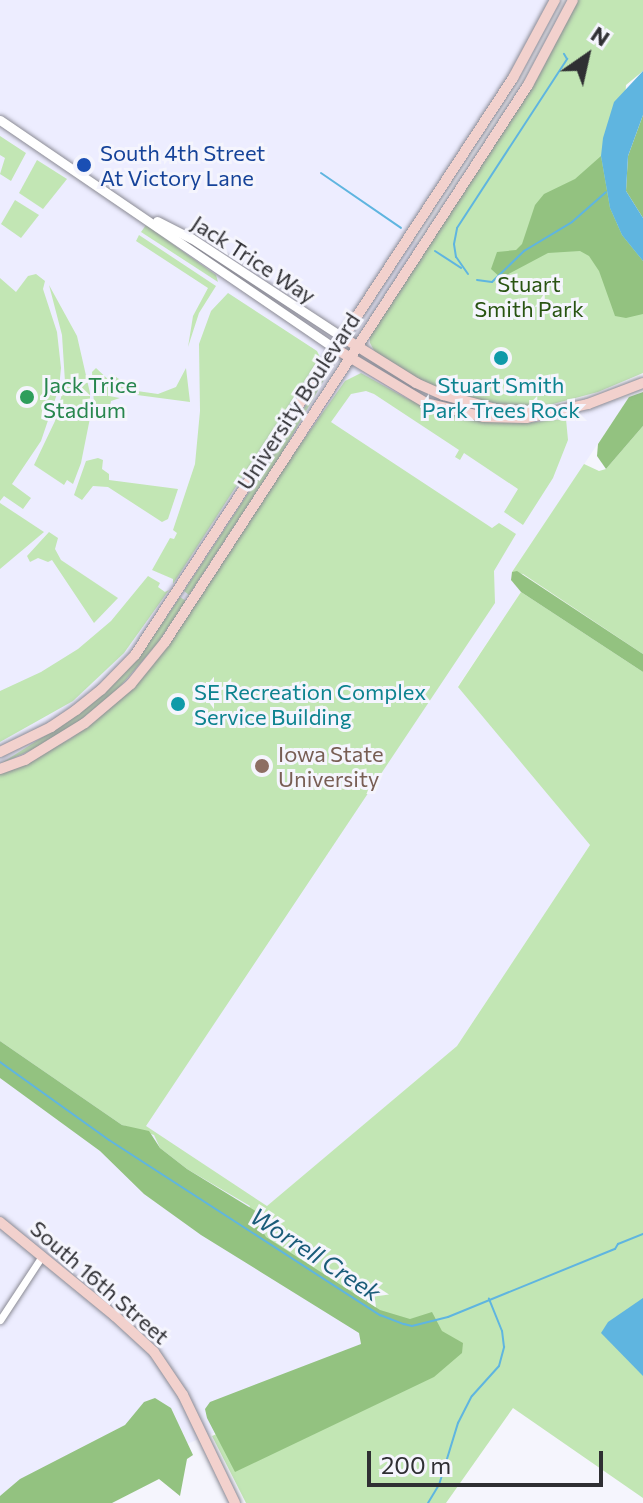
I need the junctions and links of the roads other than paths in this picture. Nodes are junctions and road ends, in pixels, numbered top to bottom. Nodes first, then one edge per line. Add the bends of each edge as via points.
1 (555, 0) edge
2 (573, 0) edge
3 (0, 120) edge
4 (143, 215) junction
5 (344, 338) junction
6 (358, 348) junction
7 (336, 349) junction
8 (351, 359) junction
9 (643, 383) edge
10 (547, 413) junction
11 (0, 752) edge
12 (0, 769) edge
13 (0, 1222) edge
14 (42, 1256) junction
15 (0, 1320) edge
16 (230, 1502) edge

1 - 5 main road, University Boulevard via 513,78
2 - 6 main road, University Boulevard via 528,85
3 - 4 street, Jack Trice Way
4 - 5 street, Jack Trice Way via 191,238
4 - 7 street, Jack Trice Way
5 - 6 main road
5 - 7 main road, University Boulevard
6 - 8 main road, University Boulevard
6 - 10 main road via 416,383 463,402
7 - 8 main road
7 - 11 main road, University Boulevard via 135,655 76,710
8 - 10 main road via 444,410 504,418
8 - 12 main road, University Boulevard via 131,684 61,741
9 - 10 main road
13 - 14 main road, South 16th Street
14 - 15 street
14 - 16 main road, South 16th Street via 154,1352 183,1395

